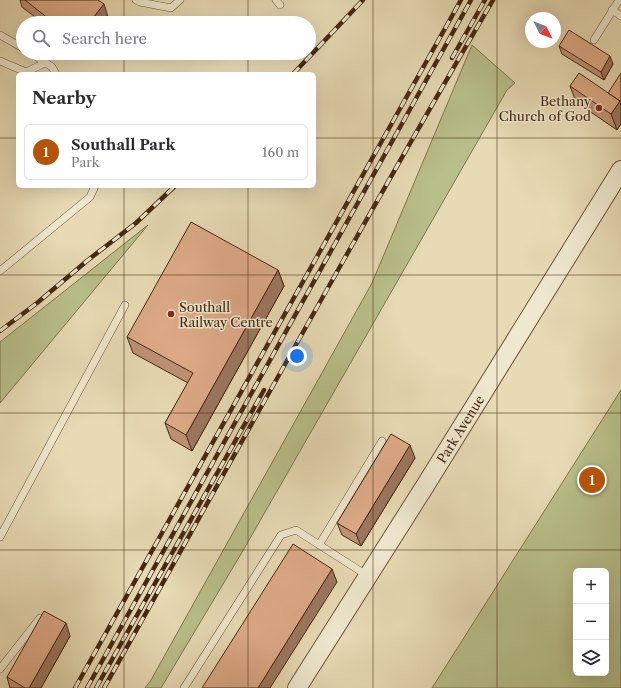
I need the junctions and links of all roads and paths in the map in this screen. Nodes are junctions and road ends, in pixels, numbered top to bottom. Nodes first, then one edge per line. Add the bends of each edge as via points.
1 (136, 0) edge
2 (180, 0) edge
3 (618, 0) edge
4 (612, 10) junction
5 (621, 16) edge
6 (0, 35) edge
7 (594, 40) dead end
8 (16, 44) edge
9 (41, 60) edge
10 (0, 61) edge
11 (45, 63) junction
12 (55, 72) edge
13 (621, 170) edge
14 (94, 188) edge
15 (0, 271) edge
16 (125, 305) dead end
17 (382, 440) dead end
18 (0, 537) edge
19 (319, 545) junction
20 (368, 576) junction
21 (40, 618) edge
22 (0, 669) edge
23 (184, 688) edge
24 (297, 688) edge

1 - 2 lane via 171,8
3 - 4 lane
4 - 5 lane
4 - 7 lane
6 - 8 lane
9 - 11 lane
10 - 11 lane via 26,72
11 - 12 lane
13 - 20 street, Park Avenue
14 - 15 lane via 90,197
16 - 18 lane
17 - 19 lane
19 - 20 lane
19 - 23 lane via 296,530 281,535
20 - 24 street, Park Avenue
21 - 22 lane

